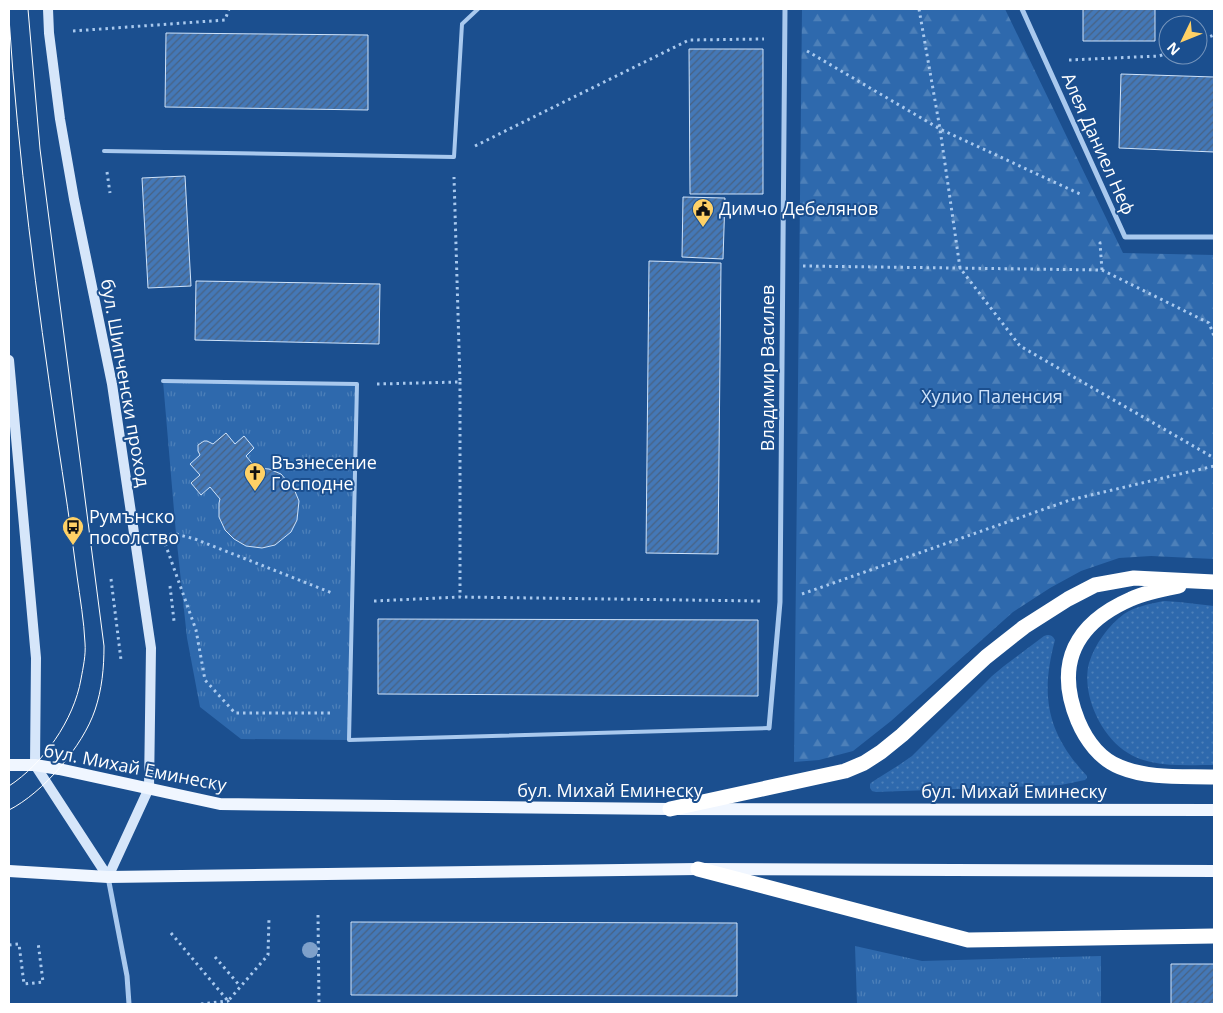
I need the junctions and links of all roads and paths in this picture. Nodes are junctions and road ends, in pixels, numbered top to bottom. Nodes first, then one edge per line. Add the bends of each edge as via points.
1 (48, 9) edge
2 (229, 9) edge
3 (478, 9) edge
4 (785, 9) edge
5 (919, 9) edge
6 (1022, 9) edge
7 (87, 30) dead end
8 (1158, 56) edge
9 (1046, 61) junction
10 (104, 152) dead end
11 (454, 157) junction
12 (1214, 237) edge
13 (783, 266) junction
14 (960, 268) junction
15 (1214, 336) edge
16 (9, 360) edge
17 (162, 382) dead end
18 (460, 382) junction
19 (356, 384) junction
20 (1214, 458) edge
21 (1214, 466) edge
22 (111, 579) dead end
23 (1211, 582) edge
24 (460, 597) junction
25 (352, 602) junction
26 (780, 602) junction
27 (121, 660) dead end
28 (349, 713) junction
29 (769, 728) joint
30 (9, 765) edge
31 (35, 765) junction
32 (1214, 776) edge
33 (149, 788) junction
34 (670, 809) junction
35 (1214, 810) edge
36 (698, 869) junction
37 (1214, 871) edge
38 (9, 872) edge
39 (108, 877) junction
40 (318, 915) dead end
41 (268, 918) dead end
42 (171, 933) dead end
43 (1214, 936) edge
44 (38, 942) dead end
45 (9, 945) edge
46 (215, 957) dead end
47 (240, 986) junction
48 (229, 1003) edge
49 (129, 1004) edge
50 (200, 1004) edge
51 (320, 1004) edge

1 - 33 main road, бул. Шипченски проход via 60,119 112,384 151,648
2 - 7 path via 225,20
3 - 11 lane via 462,24
4 - 13 street, Владимир Василев
5 - 14 path
6 - 9 street, Алея Даниел Неф
8 - 9 path
9 - 12 street, Алея Даниел Неф via 1125,237
10 - 11 lane
11 - 18 path
13 - 14 path
13 - 26 street, Владимир Василев
14 - 15 path via 1102,270 1209,323
14 - 20 path via 1020,346
16 - 31 main road via 36,658
17 - 19 lane
18 - 19 path
18 - 24 path
19 - 25 lane
21 - 26 path via 1070,500
22 - 27 path
23 - 32 highway via 1133,598 1094,620 1073,649 1068,686 1082,730 1105,759 1120,767 1161,776
23 - 34 highway via 1134,578 1095,585 1024,626 881,752 864,762 845,771
24 - 25 path
24 - 26 path
25 - 28 lane
25 - 28 path via 195,538 162,535 196,630 205,680 235,712
26 - 29 street, Владимир Василев
28 - 29 lane via 349,740
30 - 31 main road, бул. Михай Еминеску
31 - 33 main road, бул. Михай Еминеску
31 - 39 main road
33 - 34 main road, бул. Михай Еминеску via 220,804
33 - 39 main road, бул. Шипченски проход
34 - 35 main road, бул. Михай Еминеску
36 - 37 main road
36 - 39 main road
36 - 43 highway via 968,940
38 - 39 main road
39 - 49 street
40 - 51 path
41 - 47 path via 268,955
42 - 48 path
44 - 45 path via 43,982 24,984 19,944
46 - 47 path
47 - 48 path
48 - 50 path

